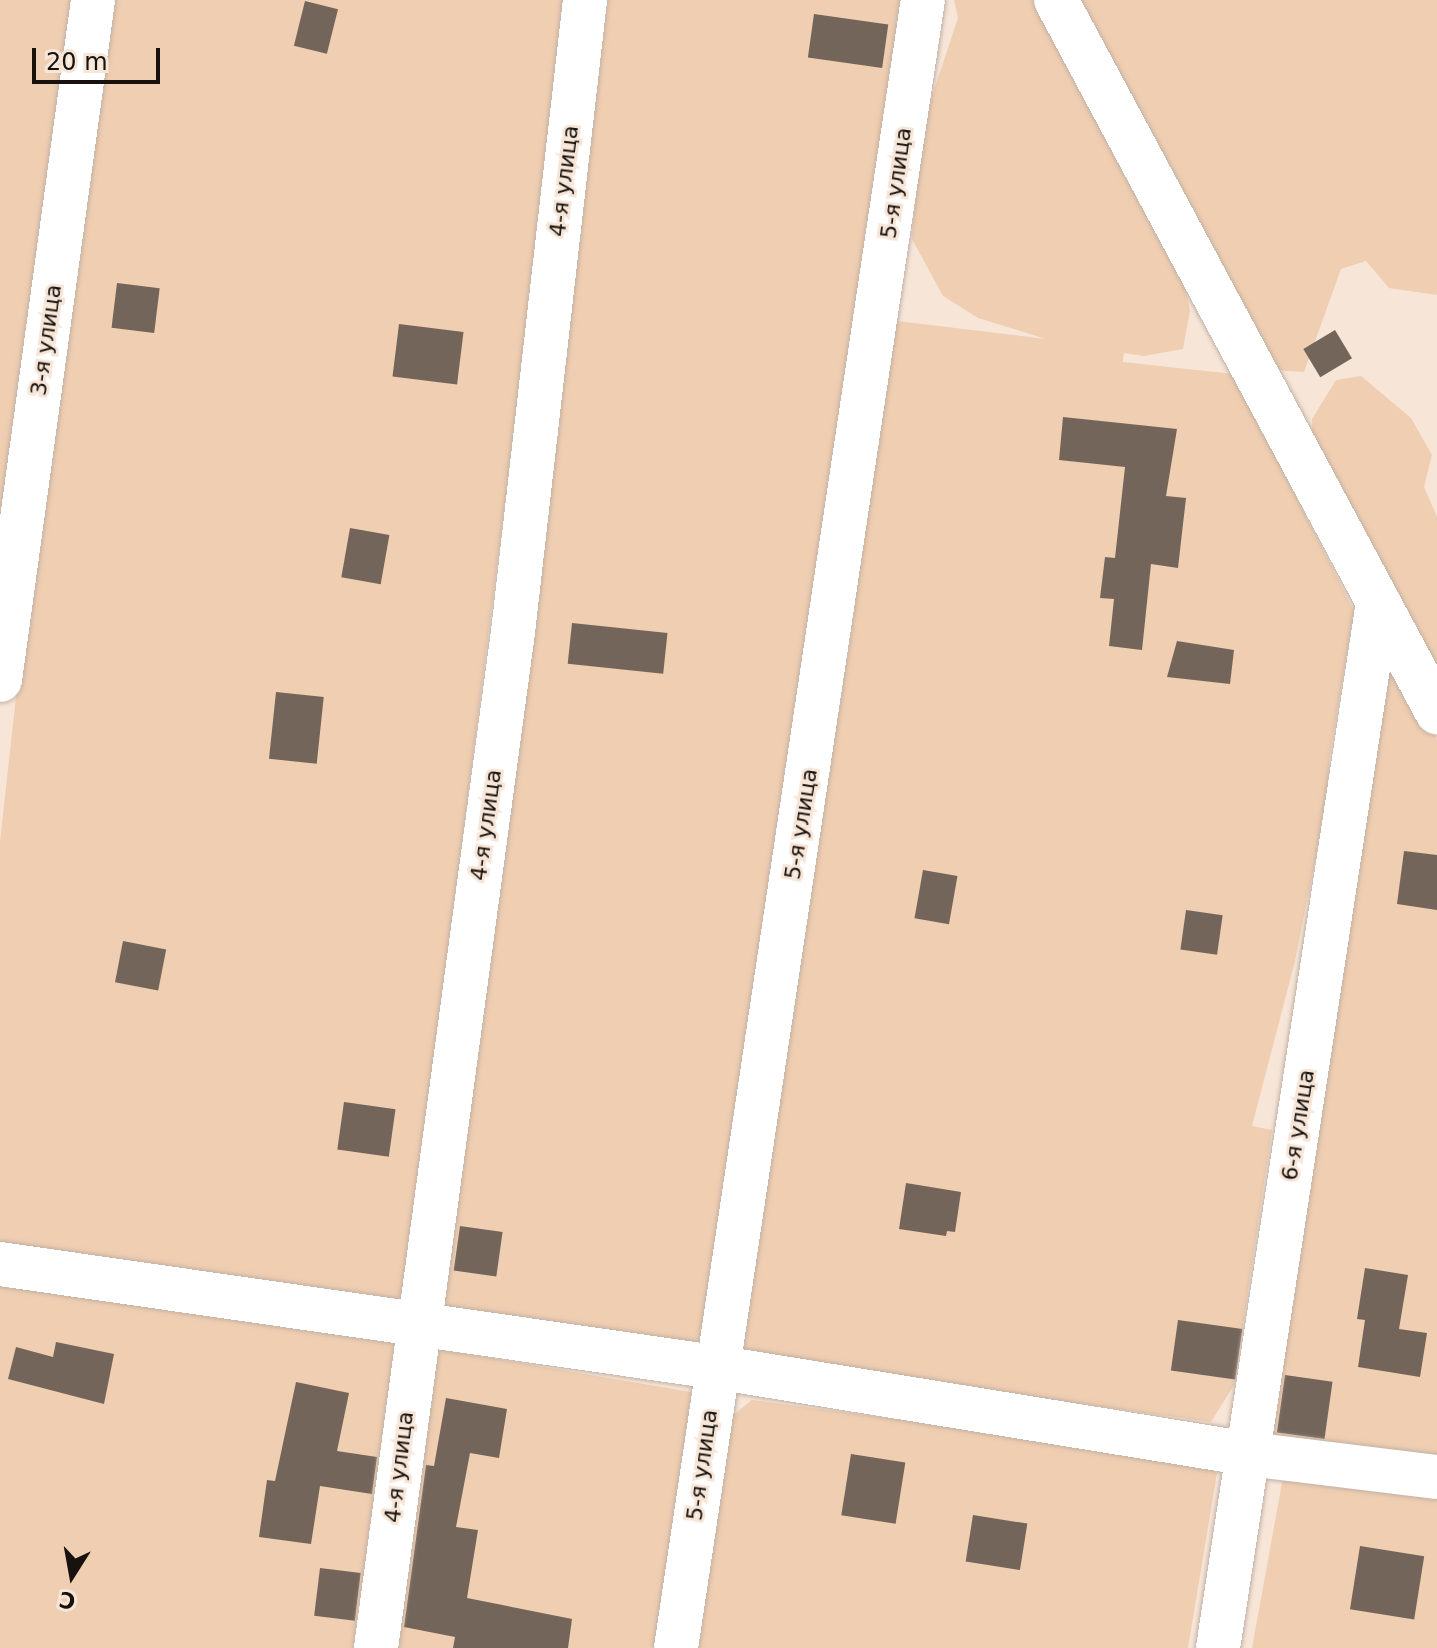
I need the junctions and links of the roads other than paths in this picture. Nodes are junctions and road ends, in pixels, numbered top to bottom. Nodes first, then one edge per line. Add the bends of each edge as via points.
1 (93, 0) edge
2 (585, 0) edge
3 (923, 0) edge
4 (1056, 0) edge
5 (1378, 602) junction
6 (0, 680) edge
7 (1437, 712) edge
8 (0, 1264) edge
9 (417, 1326) junction
10 (715, 1367) junction
11 (1249, 1454) junction
12 (1437, 1477) edge
13 (376, 1648) edge
14 (676, 1648) edge
15 (1218, 1648) edge

1 - 6 lane, 3-я улица
2 - 9 lane, 4-я улица via 513,632
3 - 10 lane, 5-я улица
4 - 5 lane
5 - 7 lane
5 - 11 lane, 6-я улица
8 - 9 lane
9 - 10 lane
9 - 13 lane, 4-я улица
10 - 11 lane
10 - 14 lane, 5-я улица
11 - 12 lane
11 - 15 lane, 6-я улица

